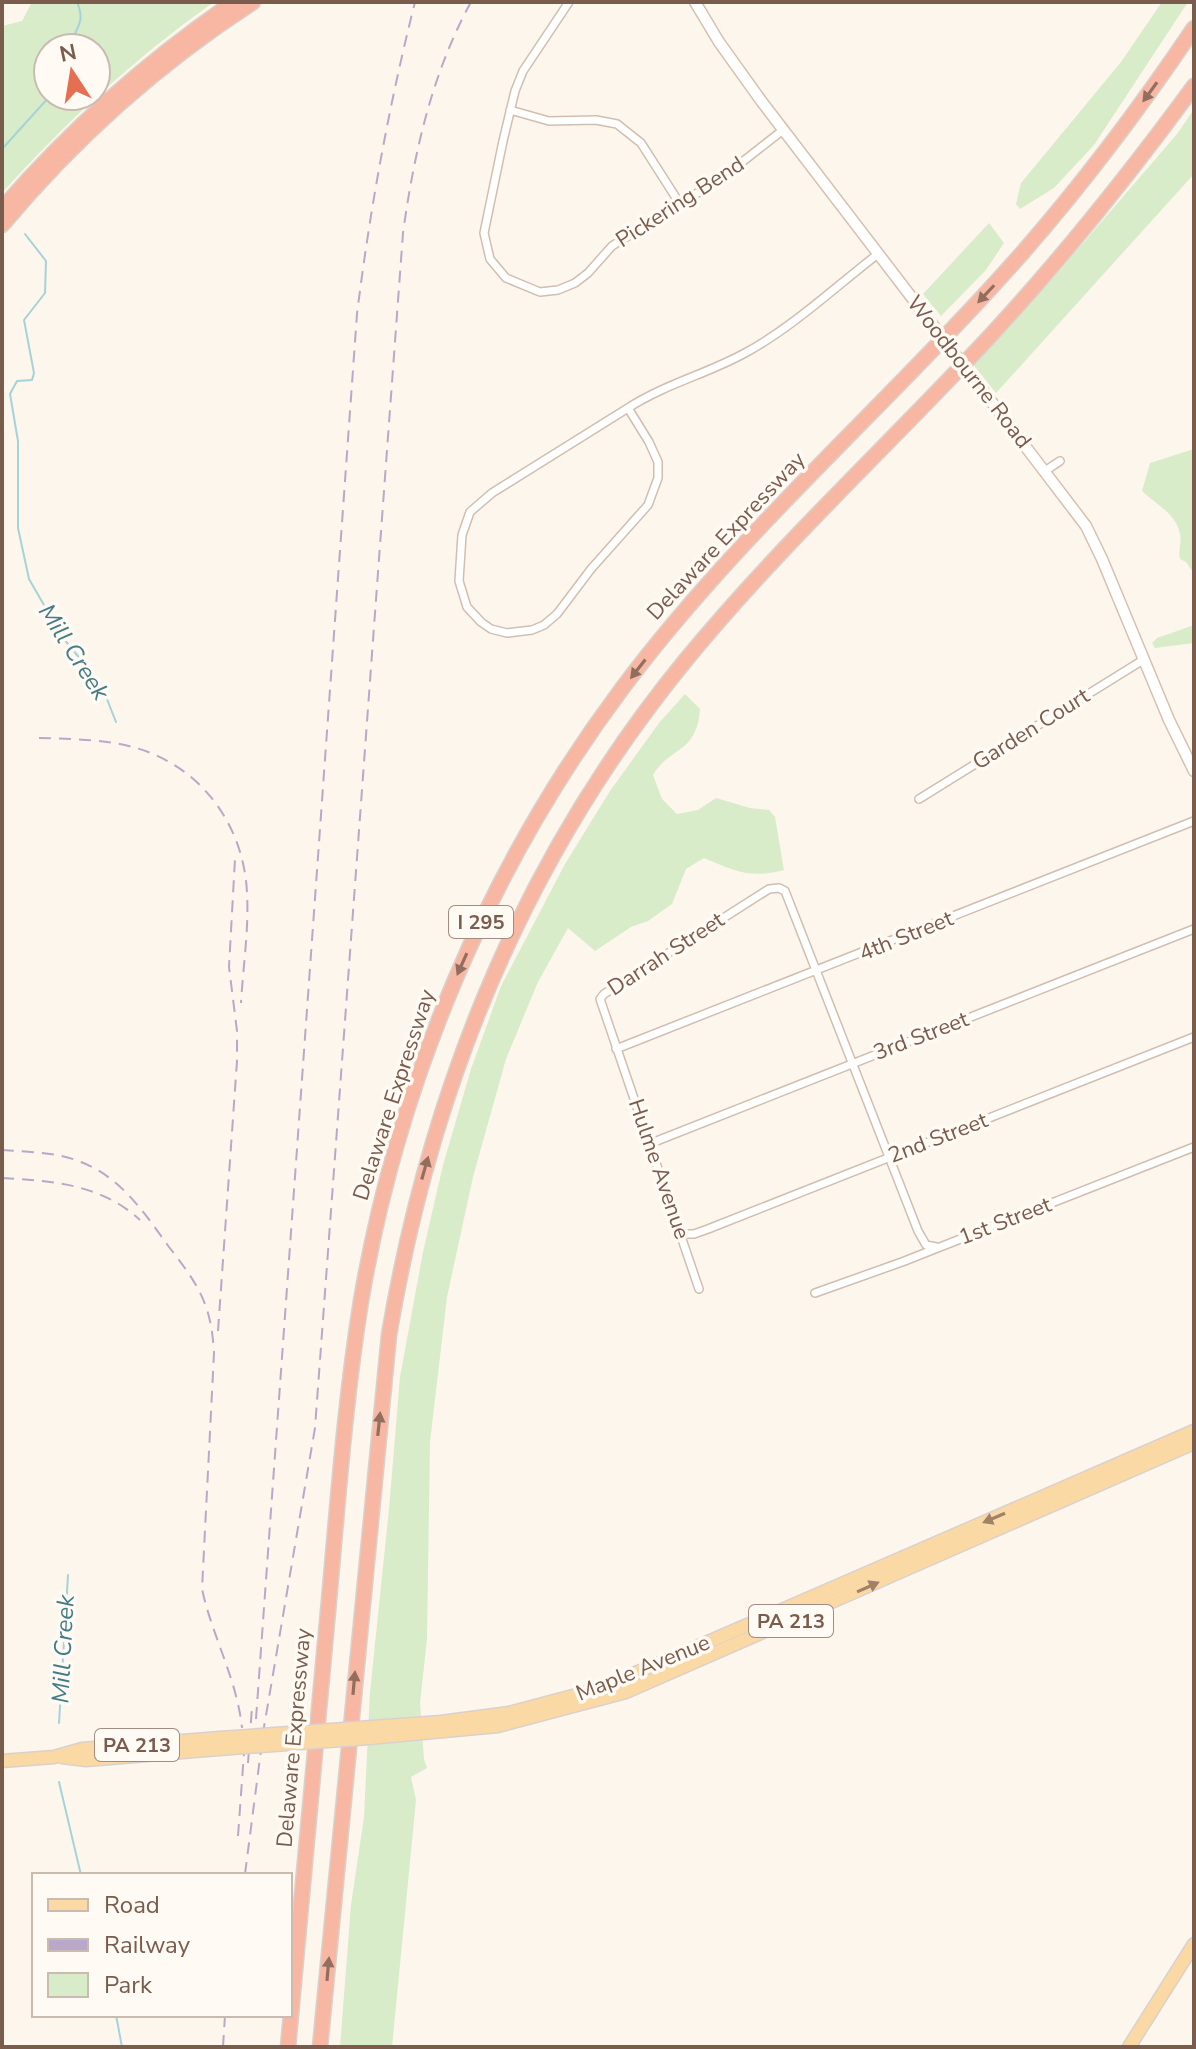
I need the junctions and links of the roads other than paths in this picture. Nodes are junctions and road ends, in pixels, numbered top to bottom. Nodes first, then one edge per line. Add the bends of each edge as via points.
1 (234, 2) edge
2 (253, 2) edge
3 (569, 2) edge
4 (695, 2) edge
5 (1194, 28) edge
6 (1194, 86) edge
7 (510, 110) junction
8 (783, 130) junction
9 (680, 204) junction
10 (2, 209) edge
11 (2, 225) edge
12 (878, 254) junction
13 (628, 408) junction
14 (1060, 461) dead end
15 (1045, 471) junction
16 (1143, 660) junction
17 (1194, 771) edge
18 (919, 799) dead end
19 (1194, 821) edge
20 (1194, 929) edge
21 (817, 971) junction
22 (1194, 1037) edge
23 (616, 1049) junction
24 (853, 1063) junction
25 (649, 1144) junction
26 (1194, 1147) edge
27 (890, 1157) junction
28 (682, 1234) junction
29 (936, 1247) junction
30 (699, 1289) dead end
31 (815, 1293) dead end
32 (1194, 1431) edge
33 (1194, 1443) edge
34 (371, 1732) junction
35 (2, 1761) edge
36 (1194, 1944) edge
37 (292, 2003) edge
38 (291, 2017) edge
39 (288, 2047) edge
40 (320, 2047) edge
41 (1129, 2047) edge

1 - 10 highway via 121,89
2 - 11 highway via 128,97
3 - 7 street, Pickering Bend via 523,71
4 - 8 main road, Woodbourne Road
5 -> 37 highway, Delaware Expressway / I 295 via 1128,123 1019,257 730,559 631,677 548,797 469,947 410,1104 361,1303
40 -> 6 highway, I 295 via 389,1335 410,1226 445,1099 497,967 594,787 677,671 755,581 1040,282
7 - 9 street via 549,121 617,124 641,143
7 - 9 street, Pickering Bend via 484,233 490,259 506,278 540,292 569,286 612,246
8 - 9 street, Pickering Bend
8 - 12 main road, Woodbourne Road
12 - 13 street via 746,352
12 - 15 main road, Woodbourne Road, bridge
13 - 13 street via 470,512 462,535 459,581 467,607 491,629 507,633 544,625 648,505 658,462
14 - 15 street
15 - 16 main road, Woodbourne Road via 1086,526
16 - 17 main road, Woodbourne Road
16 - 18 street, Garden Court
19 - 21 street, 4th Street
20 - 24 street, 3rd Street
21 - 23 street, 4th Street
21 - 23 street, Darrah Street via 785,891 761,892 604,994 600,1001
21 - 24 street
22 - 27 street, 2nd Street
23 - 25 street, Hulme Avenue
24 - 25 street, 3rd Street
24 - 27 street
25 - 28 street, Hulme Avenue
26 - 29 street, 1st Street
27 - 28 street, 2nd Street via 708,1229
27 - 29 street via 923,1242
28 - 30 street, Hulme Avenue
29 - 31 street, 1st Street
32 -> 34 main road, Maple Avenue / PA 213 via 588,1692 475,1719
34 -> 33 main road, Maple Avenue / PA 213 via 498,1726 626,1692
34 - 35 main road, Maple Avenue / PA 213, bridge via 86,1760
36 - 41 main road
38 -> 39 highway, Delaware Expressway / I 295

